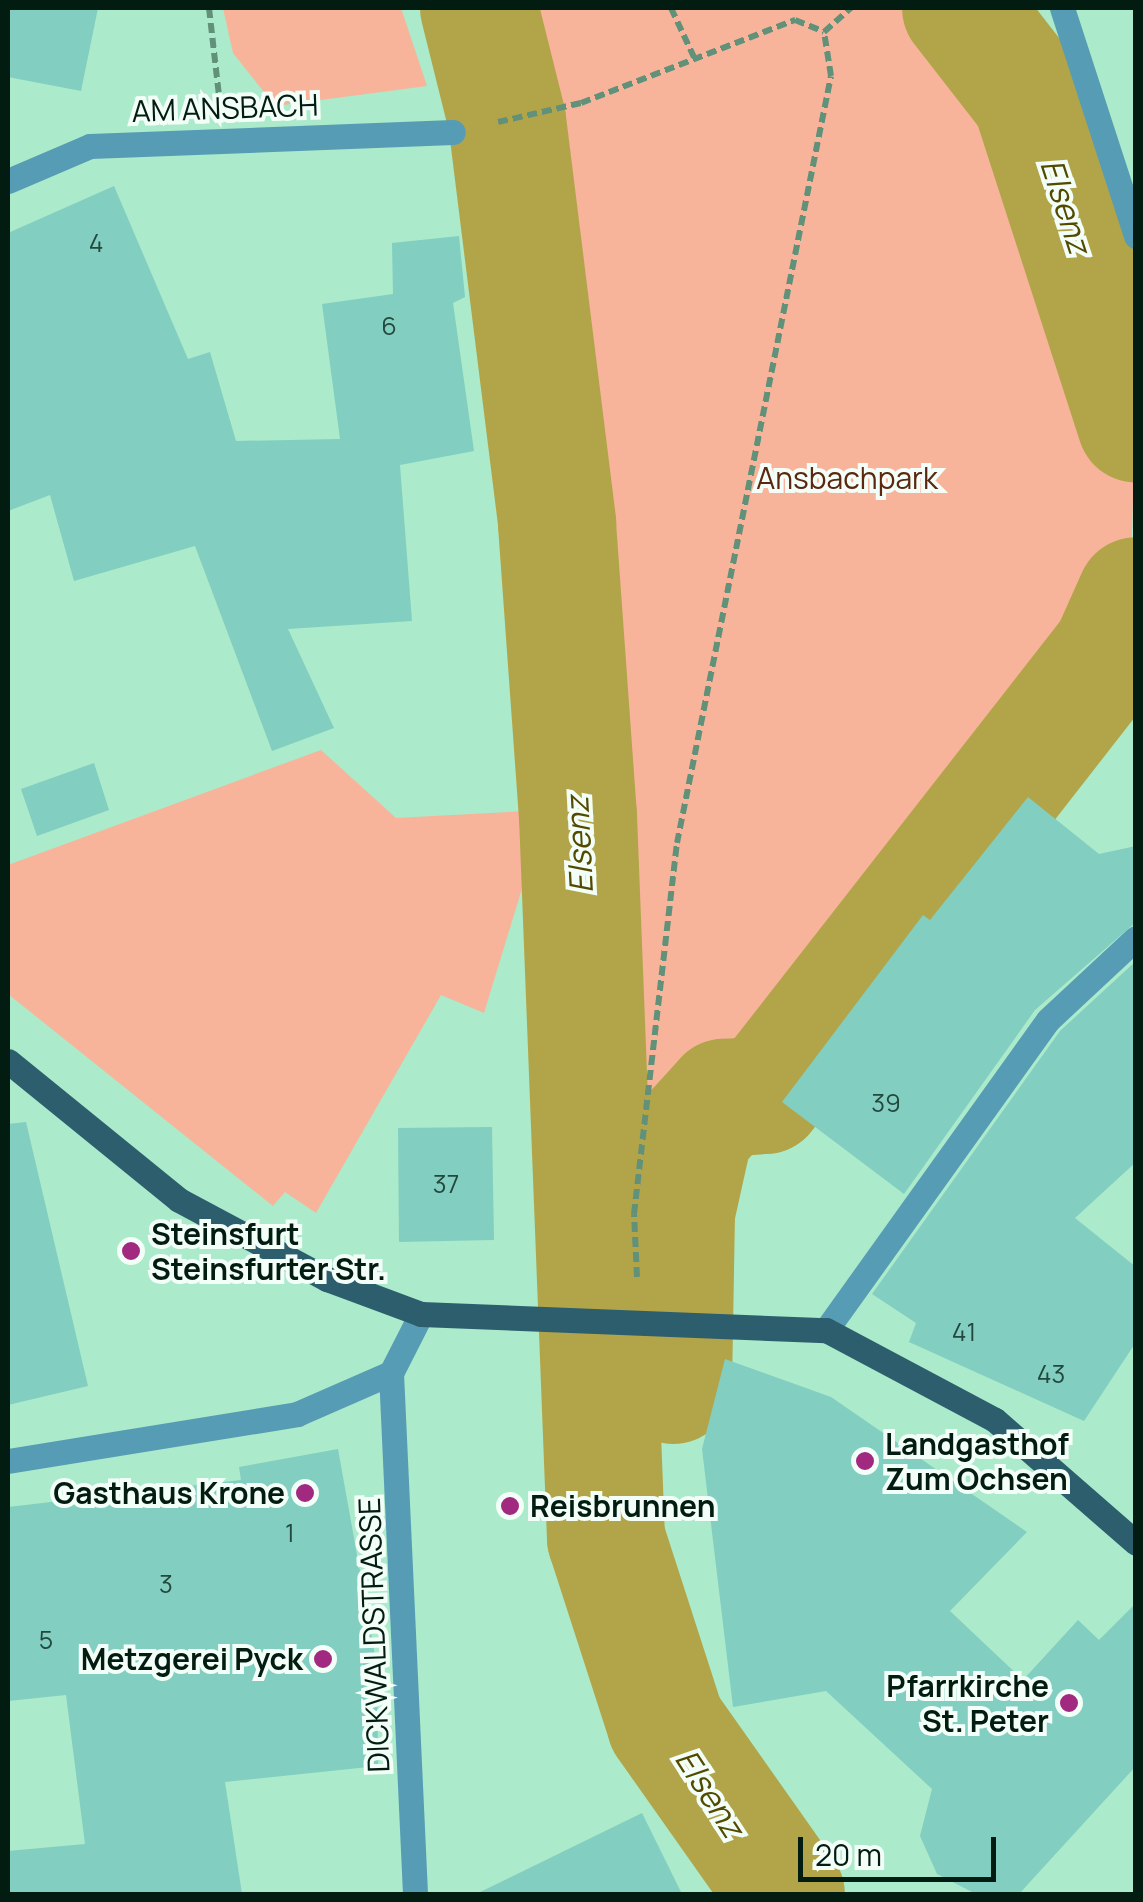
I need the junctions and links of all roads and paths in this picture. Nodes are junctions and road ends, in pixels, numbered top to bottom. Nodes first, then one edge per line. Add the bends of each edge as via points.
1 (209, 8) edge
2 (671, 8) edge
3 (850, 8) edge
4 (1062, 8) edge
5 (824, 32) junction
6 (694, 57) junction
7 (453, 132) joint
8 (224, 141) junction
9 (8, 181) edge
10 (1136, 236) edge
11 (1136, 938) edge
12 (8, 1061) edge
13 (422, 1314) junction
14 (639, 1318) junction
15 (826, 1330) junction
16 (391, 1373) junction
17 (8, 1462) edge
18 (1136, 1543) edge
19 (416, 1894) edge

1 - 8 path
2 - 6 path
3 - 5 path
4 - 10 street
5 - 6 path via 795,20
5 - 14 path via 831,76 677,843 634,1214
6 - 7 path via 581,103
7 - 8 street, AM ANSBACH
8 - 9 street, AM ANSBACH via 90,146
11 - 15 street via 1048,1020
12 - 13 main road via 179,1200 257,1248
13 - 14 main road
13 - 16 street
14 - 15 main road via 749,1320
15 - 18 main road via 995,1420
16 - 17 street via 297,1414
16 - 19 street, DICKWALDSTRASSE

